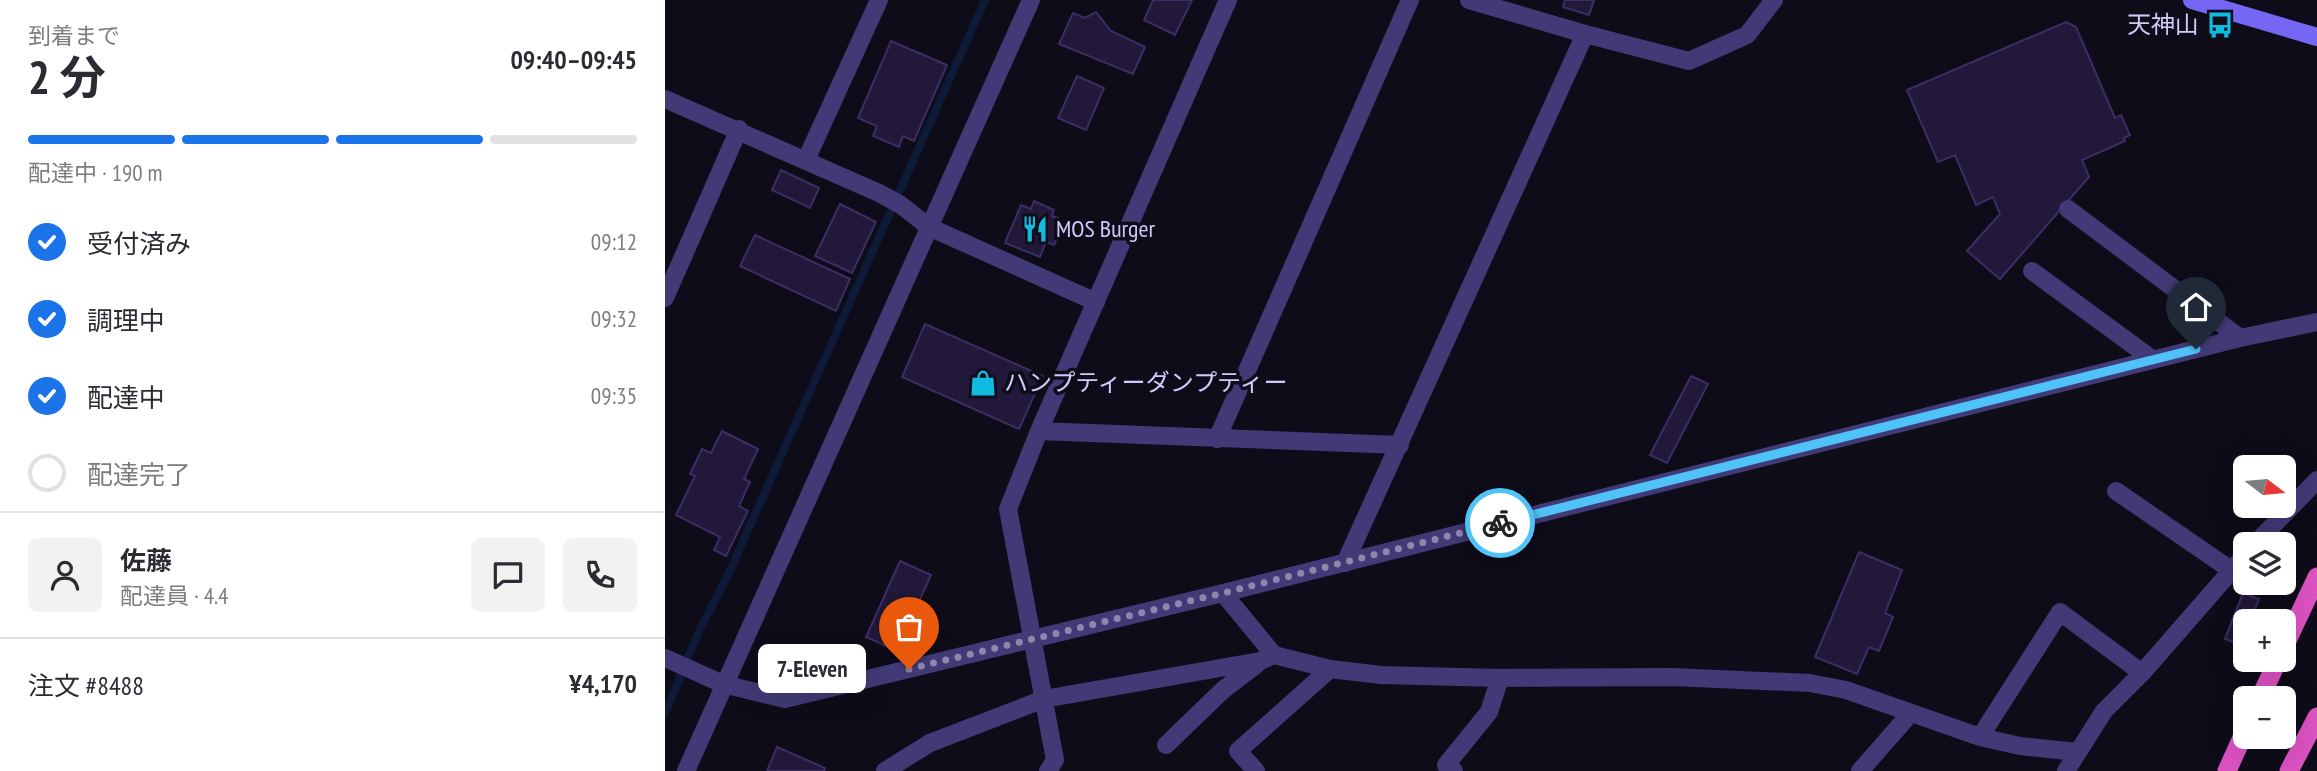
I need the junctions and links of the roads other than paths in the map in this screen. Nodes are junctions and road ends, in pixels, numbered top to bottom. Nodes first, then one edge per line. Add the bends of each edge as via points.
1 (879, 0) edge
2 (1031, 0) edge
3 (1228, 0) edge
4 (1410, 0) edge
5 (1469, 0) edge
6 (1774, 0) edge
7 (2192, 0) edge
8 (1585, 34) junction
9 (2317, 37) edge
10 (665, 99) edge
11 (739, 129) junction
12 (806, 160) junction
13 (2069, 209) dead end
14 (929, 227) junction
15 (2032, 271) dead end
16 (665, 298) edge
17 (1096, 302) junction
18 (2317, 322) edge
19 (2240, 338) junction
20 (2152, 359) junction
21 (1039, 431) junction
22 (1217, 439) junction
23 (1400, 445) junction
24 (2317, 480) edge
25 (2116, 491) dead end
26 (2267, 532) edge
27 (1345, 562) junction
28 (2231, 570) joint
29 (2317, 578) edge
30 (1223, 593) junction
31 (2296, 622) edge
32 (1034, 639) junction
33 (1267, 658) junction
34 (667, 659) edge
35 (1330, 669) junction
36 (2142, 673) junction
37 (1500, 678) junction
38 (723, 684) junction
39 (1044, 699) junction
40 (1910, 714) junction
41 (2317, 717) edge
42 (1980, 737) junction
43 (1166, 745) dead end
44 (2237, 749) edge
45 (2077, 752) junction
46 (686, 771) edge
47 (885, 771) edge
48 (1048, 771) edge
49 (1256, 771) edge
50 (1454, 771) edge
51 (1860, 771) edge
52 (2066, 771) edge
53 (2227, 771) edge
54 (2289, 771) edge

1 - 12 street
2 - 14 street
3 - 17 street
4 - 22 street
5 - 8 street
6 - 8 street via 1747,35 1689,61
7 - 9 main road
8 - 23 street
10 - 11 street
11 - 12 street
11 - 16 street
12 - 14 street via 879,193
13 - 19 street
14 - 17 street
14 - 38 street
15 - 20 street
17 - 21 street
18 - 19 street
19 - 20 street
20 - 27 street
21 - 22 street
21 - 32 street via 1008,509
22 - 23 street
23 - 27 street
24 - 26 street
25 - 28 street
27 - 30 street
28 - 36 street
29 - 31 highway
30 - 32 street
30 - 33 street
32 - 38 street via 785,699
32 - 39 street
33 - 35 street
33 - 39 street
33 - 43 street via 1223,690
34 - 38 street
35 - 37 street
35 - 49 street via 1238,751
36 - 42 street via 2060,612
36 - 45 street via 2104,711
37 - 40 street via 1672,677 1810,683 1846,690
37 - 50 street via 1489,712 1446,765
38 - 46 street
39 - 47 street via 930,743
39 - 48 street via 1055,760
40 - 42 street
40 - 51 street
41 - 54 highway
42 - 45 street
44 - 53 highway
45 - 52 street

